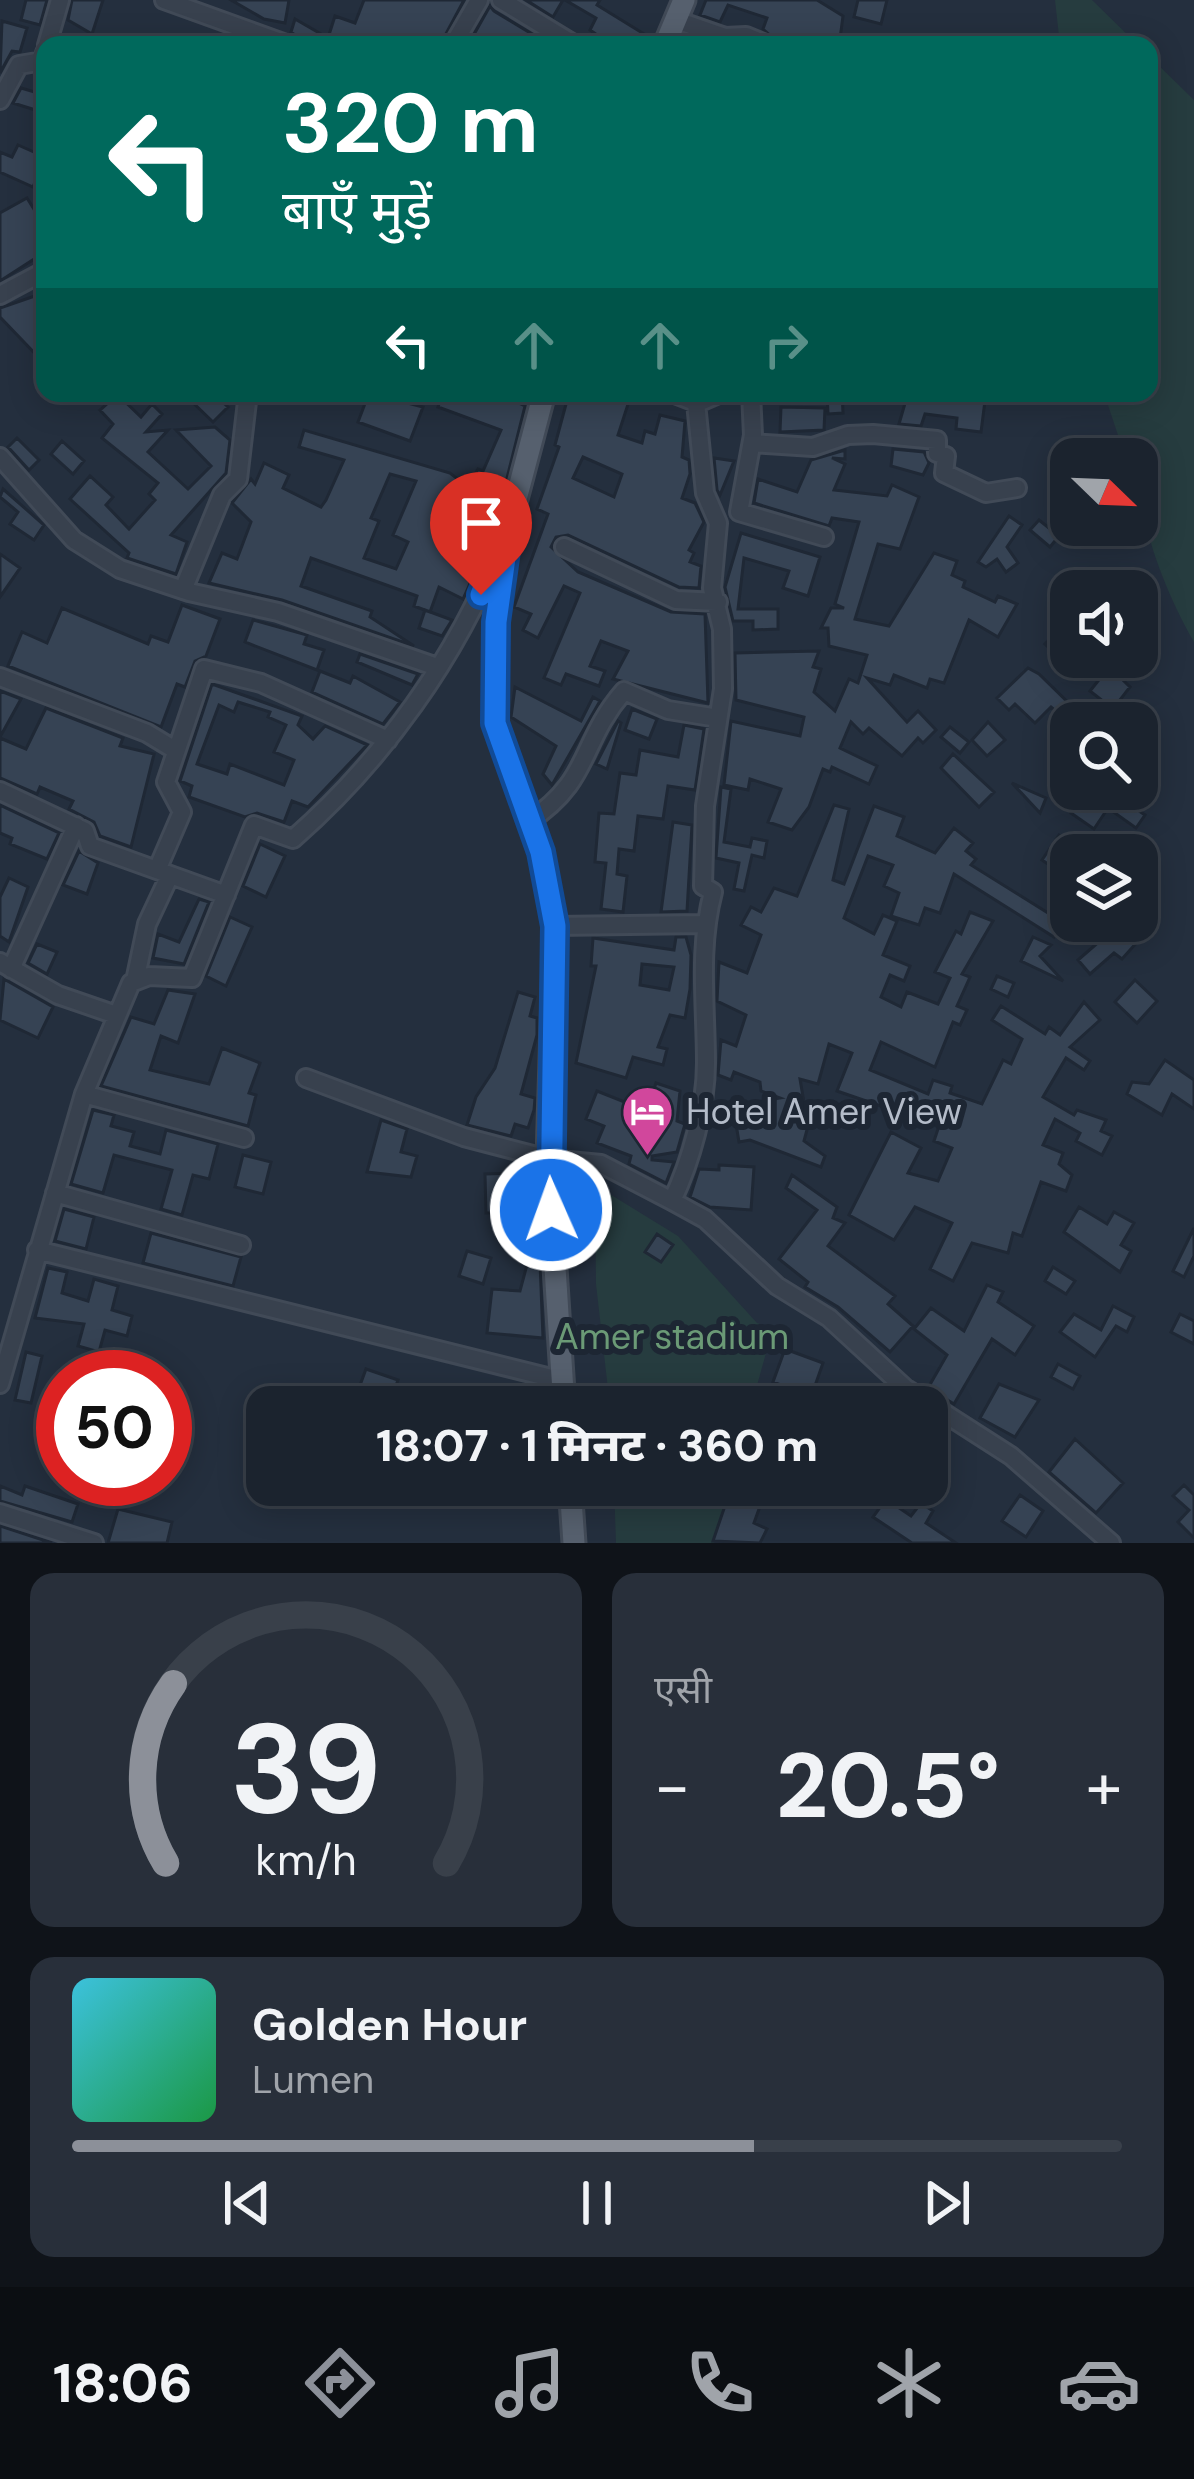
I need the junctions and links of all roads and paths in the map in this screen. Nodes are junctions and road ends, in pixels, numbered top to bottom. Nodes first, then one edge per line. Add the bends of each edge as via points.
1 (61, 0) edge
2 (164, 0) edge
3 (479, 0) edge
4 (501, 0) edge
5 (220, 9) edge
6 (680, 10) edge
7 (50, 36) edge
8 (272, 36) edge
9 (458, 36) edge
10 (560, 36) edge
11 (717, 36) edge
12 (36, 62) edge
13 (0, 100) edge
14 (36, 276) edge
15 (0, 295) edge
16 (247, 402) edge
17 (542, 402) edge
18 (697, 402) edge
19 (751, 402) edge
20 (752, 443) junction
21 (0, 458) edge
22 (1016, 488) dead end
23 (510, 522) junction
24 (824, 537) dead end
25 (564, 547) dead end
26 (183, 590) junction
27 (718, 602) junction
28 (437, 667) junction
29 (0, 677) edge
30 (718, 718) junction
31 (388, 740) junction
32 (175, 750) junction
33 (0, 791) edge
34 (528, 822) junction
35 (76, 826) junction
36 (164, 872) junction
37 (226, 895) junction
38 (704, 924) junction
39 (555, 926) junction
40 (5, 965) edge
41 (135, 981) junction
42 (116, 1015) junction
43 (306, 1078) dead end
44 (85, 1094) junction
45 (244, 1138) dead end
46 (548, 1159) junction
47 (55, 1193) junction
48 (672, 1201) junction
49 (242, 1245) dead end
50 (37, 1250) junction
51 (563, 1381) junction
52 (0, 1384) edge
53 (563, 1386) edge
54 (571, 1506) edge
55 (0, 1513) edge
56 (94, 1543) edge
57 (574, 1543) edge
58 (1111, 1543) edge

1 - 7 street
2 - 5 street
3 - 9 street
4 - 10 street
5 - 8 street
6 - 11 street
12 - 13 street via 19,65
14 - 15 street
16 - 26 street via 238,479 222,495
17 - 23 main road
18 - 27 street via 705,493 718,523
19 - 20 street
20 - 22 street via 812,447 874,434 937,440 944,473 986,493
20 - 24 street via 740,512
21 - 26 street via 74,540 119,569
23 - 28 street via 481,595
23 - 34 main road via 496,622 495,723
25 - 27 street via 676,600
26 - 28 street via 278,612
27 - 30 street
28 - 31 street
29 - 32 street
30 - 34 street via 623,691 604,713 574,784
30 - 38 street via 705,806 703,886 712,892
31 - 32 street via 261,683 204,669
31 - 37 street via 348,791 293,839 254,825
32 - 36 street via 166,782 182,812
33 - 35 street
34 - 39 main road
35 - 36 street via 90,846
35 - 40 street
36 - 37 street
36 - 41 street
37 - 41 street via 192,978
38 - 39 street
38 - 48 street via 706,1066 694,1140
39 - 46 main road
40 - 42 street
41 - 42 street
42 - 44 street
43 - 46 street
44 - 45 street
44 - 47 street
46 - 48 street via 601,1164
46 - 51 main road
47 - 49 street
47 - 50 street
48 - 58 street via 829,1318 905,1388 1011,1456
50 - 51 street
50 - 52 street
51 - 53 main road
54 - 57 main road
55 - 56 street

